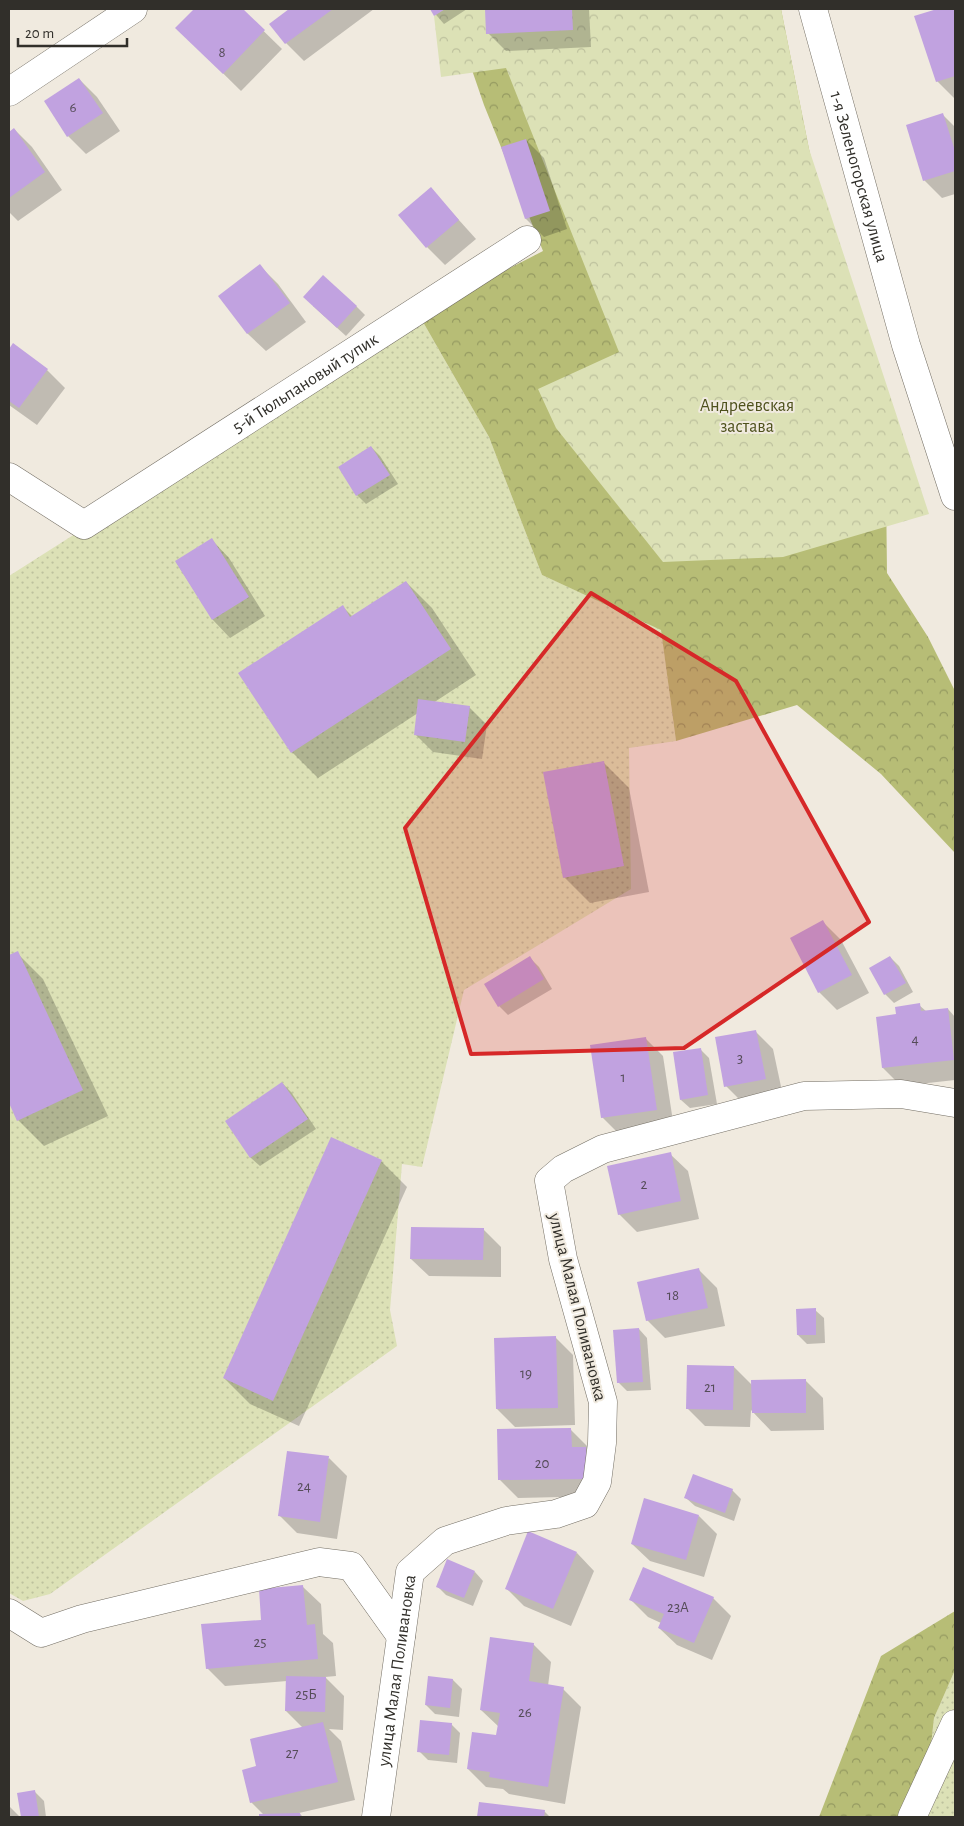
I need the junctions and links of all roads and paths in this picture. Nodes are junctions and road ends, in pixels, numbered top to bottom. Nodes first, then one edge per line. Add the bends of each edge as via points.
1 (133, 9) edge
2 (814, 9) edge
3 (9, 92) edge
4 (527, 240) dead end
5 (9, 477) edge
6 (955, 496) edge
7 (955, 1103) edge
8 (9, 1613) edge
9 (401, 1636) junction
10 (955, 1724) edge
11 (376, 1817) edge
12 (912, 1817) edge

1 - 3 street
2 - 6 street, 1-я Зеленогорская улица via 906,345
4 - 5 street, 5-й Тюльпановый тупик via 84,525
7 - 9 street, улица Малая Поливановка via 900,1094 804,1096 603,1149 563,1169 550,1181 563,1259 603,1402 597,1482 585,1504 556,1514 506,1521 445,1541 410,1572
8 - 9 street via 41,1632 82,1619 319,1562 352,1566
9 - 11 street, улица Малая Поливановка
10 - 12 street

